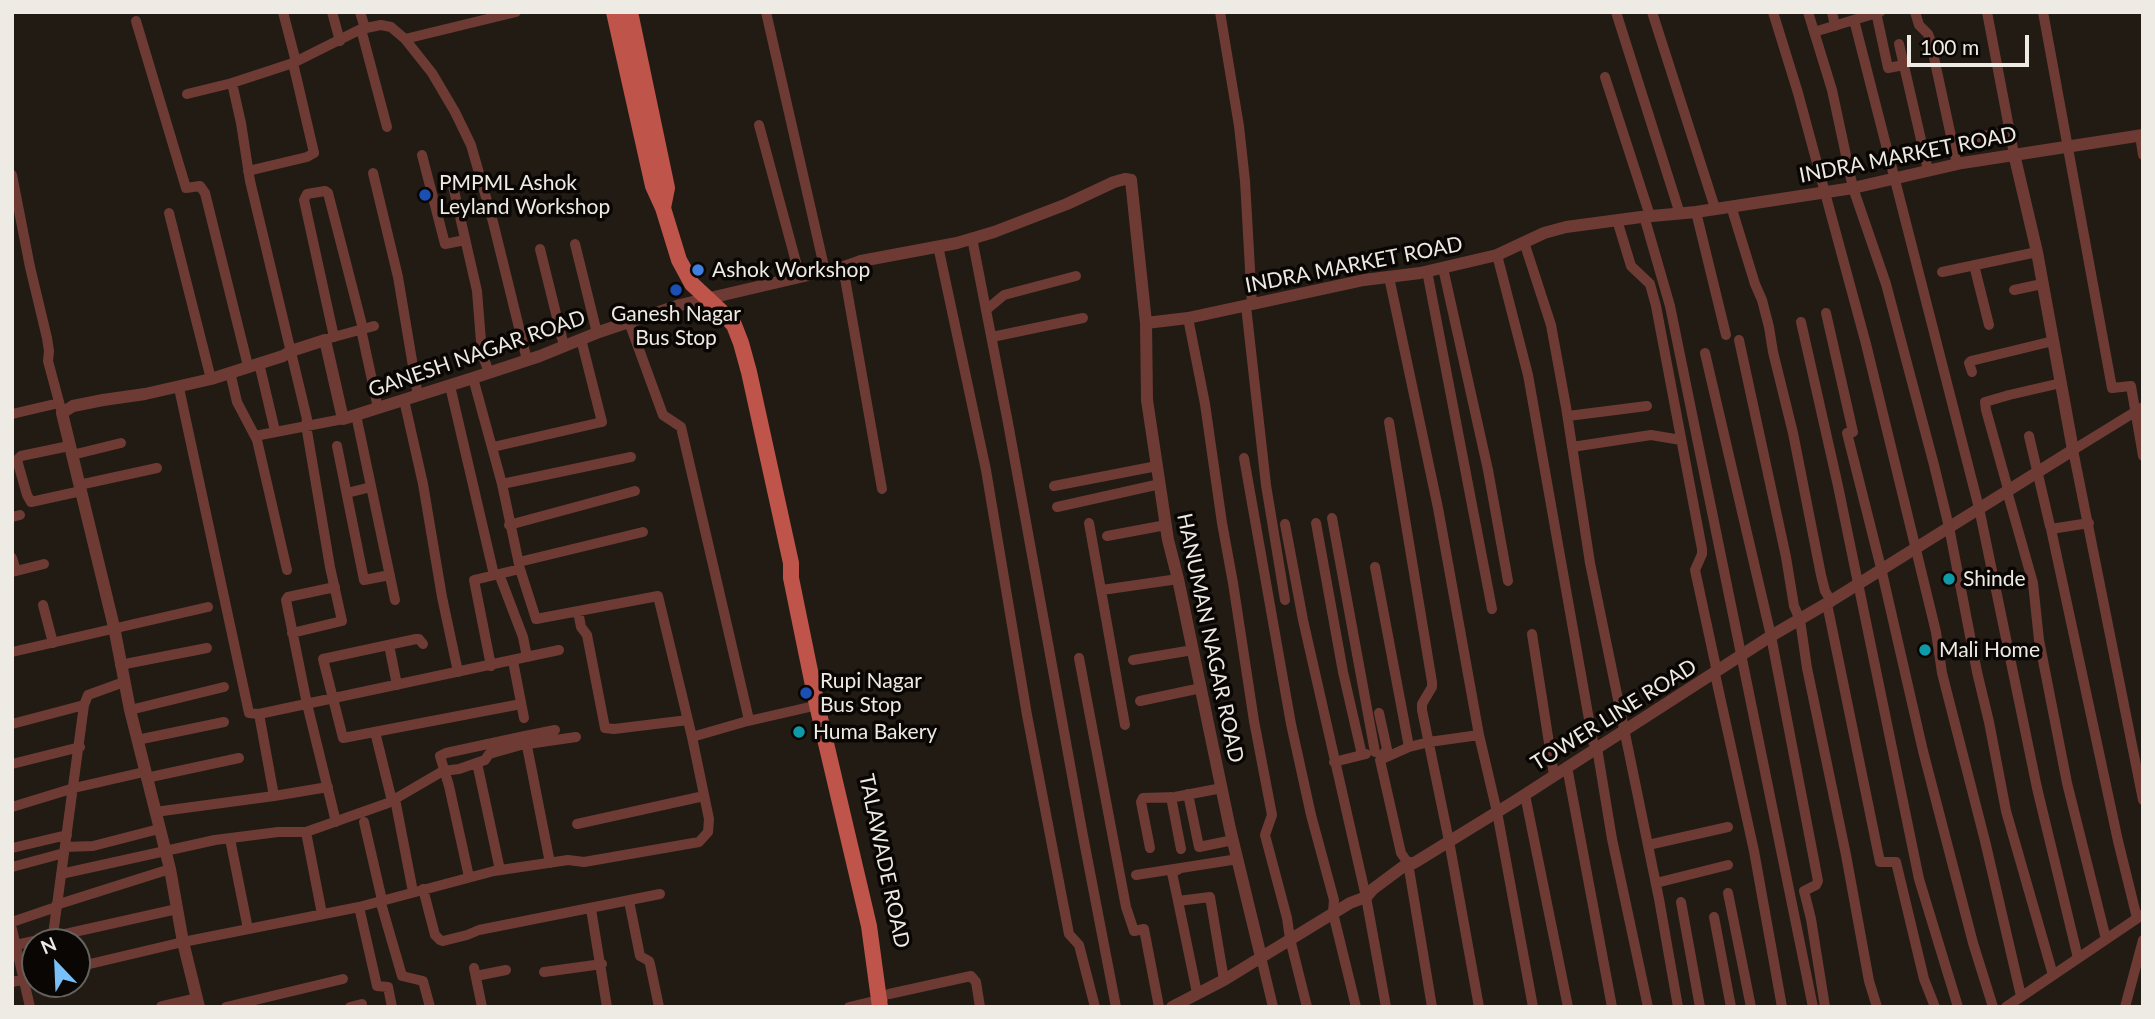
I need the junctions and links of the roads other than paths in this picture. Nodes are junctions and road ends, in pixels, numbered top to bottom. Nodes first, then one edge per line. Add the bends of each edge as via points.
1 (283, 12) edge
2 (332, 12) edge
3 (360, 12) edge
4 (516, 12) edge
5 (614, 12) edge
6 (630, 12) edge
7 (766, 12) edge
8 (1220, 12) edge
9 (1616, 12) edge
10 (1652, 12) edge
11 (1773, 12) edge
12 (1808, 12) edge
13 (1832, 12) edge
14 (1915, 12) edge
15 (1987, 12) edge
16 (2043, 12) edge
17 (1878, 13) edge
18 (1854, 20) junction
19 (136, 21) dead end
20 (1835, 26) junction
21 (363, 29) junction
22 (1814, 32) junction
23 (405, 39) junction
24 (340, 41) junction
25 (1899, 44) dead end
26 (295, 62) junction
27 (1904, 65) junction
28 (1605, 77) dead end
29 (232, 83) junction
30 (187, 94) dead end
31 (759, 125) dead end
32 (387, 127) dead end
33 (2010, 131) junction
34 (2141, 135) edge
35 (1952, 142) junction
36 (2069, 146) junction
37 (2014, 154) junction
38 (422, 155) dead end
39 (2143, 155) edge
40 (1957, 164) junction
41 (1928, 170) junction
42 (248, 172) junction
43 (373, 173) dead end
44 (12, 175) edge
45 (1893, 178) junction
46 (453, 186) dead end
47 (1853, 188) junction
48 (1825, 191) junction
49 (1731, 206) junction
50 (663, 208) junction
51 (1715, 208) junction
52 (1696, 212) junction
53 (169, 213) dead end
54 (1680, 214) junction
55 (1647, 216) junction
56 (1617, 220) junction
57 (972, 238) junction
58 (465, 240) junction
59 (1524, 242) junction
60 (575, 244) dead end
61 (938, 246) junction
62 (540, 249) dead end
63 (2037, 252) junction
64 (1497, 255) junction
65 (1974, 265) junction
66 (843, 267) junction
67 (1443, 268) junction
68 (825, 271) junction
69 (1427, 271) junction
70 (1942, 272) dead end
71 (1076, 276) dead end
72 (800, 277) junction
73 (1389, 277) junction
74 (2042, 284) junction
75 (2014, 290) dead end
76 (709, 299) junction
77 (1249, 305) junction
78 (986, 310) junction
79 (1826, 313) dead end
80 (1083, 318) dead end
81 (1188, 318) junction
82 (629, 322) junction
83 (1801, 322) dead end
84 (1146, 323) junction
85 (1989, 325) dead end
86 (366, 328) junction
87 (597, 333) junction
88 (1726, 335) dead end
89 (992, 337) junction
90 (330, 338) junction
91 (581, 339) junction
92 (1739, 340) dead end
93 (2053, 341) junction
94 (564, 346) junction
95 (290, 351) junction
96 (1705, 353) dead end
97 (527, 360) junction
98 (253, 365) junction
99 (230, 372) junction
100 (489, 372) junction
101 (1972, 372) dead end
102 (473, 378) junction
103 (211, 379) junction
104 (2061, 383) junction
105 (450, 386) junction
106 (178, 387) junction
107 (418, 396) junction
108 (404, 400) junction
109 (1647, 406) dead end
110 (60, 408) junction
111 (378, 408) junction
112 (2139, 410) edge
113 (12, 414) edge
114 (1568, 416) junction
115 (350, 417) junction
116 (1389, 422) dead end
117 (306, 425) junction
118 (275, 430) junction
119 (255, 436) junction
120 (2029, 436) dead end
121 (1681, 440) junction
122 (121, 443) dead end
123 (337, 446) dead end
124 (493, 447) junction
125 (1572, 447) junction
126 (2073, 450) junction
127 (71, 451) junction
128 (2143, 456) edge
129 (631, 457) dead end
130 (1244, 458) dead end
131 (1157, 466) junction
132 (157, 468) dead end
133 (2036, 473) junction
134 (502, 484) junction
135 (1160, 484) junction
136 (1054, 486) dead end
137 (371, 487) junction
138 (80, 488) junction
139 (882, 489) dead end
140 (2008, 490) junction
141 (635, 491) dead end
142 (347, 493) junction
143 (1057, 507) dead end
144 (1979, 508) junction
145 (1332, 518) dead end
146 (1088, 523) dead end
147 (1315, 523) dead end
148 (2089, 523) junction
149 (1286, 524) dead end
150 (509, 525) junction
151 (1166, 525) junction
152 (2050, 526) dead end
153 (1949, 527) junction
154 (643, 532) dead end
155 (1108, 536) dead end
156 (1915, 548) junction
157 (12, 558) edge
158 (44, 564) dead end
159 (520, 566) junction
160 (1375, 567) dead end
161 (1881, 568) junction
162 (287, 570) dead end
163 (14, 571) edge
164 (390, 575) junction
165 (496, 575) junction
166 (1178, 579) junction
167 (1508, 581) dead end
168 (1857, 583) junction
169 (334, 587) junction
170 (1102, 590) junction
171 (395, 600) dead end
172 (1285, 600) dead end
173 (1829, 603) junction
174 (43, 605) dead end
175 (208, 607) dead end
176 (1492, 609) dead end
177 (578, 611) junction
178 (1800, 620) junction
179 (114, 627) junction
180 (292, 633) junction
181 (1532, 634) dead end
182 (1771, 636) junction
183 (53, 643) junction
184 (423, 644) dead end
185 (389, 645) junction
186 (207, 648) dead end
187 (559, 650) dead end
188 (1193, 650) junction
189 (12, 652) edge
190 (527, 657) junction
191 (1741, 657) junction
192 (1079, 659) dead end
193 (1133, 660) dead end
194 (513, 661) junction
195 (121, 665) junction
196 (491, 666) junction
197 (458, 672) junction
198 (1716, 673) junction
199 (124, 682) junction
200 (397, 685) junction
201 (224, 687) dead end
202 (1201, 688) junction
203 (332, 698) junction
204 (1140, 701) dead end
205 (307, 704) junction
206 (521, 704) junction
207 (822, 704) junction
208 (84, 705) junction
209 (130, 710) junction
210 (1379, 713) dead end
211 (259, 714) junction
212 (524, 718) dead end
213 (688, 720) junction
214 (749, 720) junction
215 (224, 722) dead end
216 (12, 724) edge
217 (1125, 725) dead end
218 (555, 730) dead end
219 (1625, 730) junction
220 (375, 732) junction
221 (1479, 735) junction
222 (576, 737) dead end
223 (692, 737) junction
224 (137, 740) junction
225 (526, 740) junction
226 (1429, 742) junction
227 (79, 747) junction
228 (1409, 747) junction
229 (1597, 748) junction
230 (1362, 755) junction
231 (1378, 756) junction
232 (239, 758) dead end
233 (1334, 762) junction
234 (477, 763) junction
235 (12, 764) edge
236 (1567, 767) junction
237 (443, 771) junction
238 (145, 775) junction
239 (1554, 775) junction
240 (328, 787) junction
241 (74, 788) junction
242 (1222, 788) junction
243 (1188, 794) junction
244 (1525, 795) junction
245 (274, 796) junction
246 (704, 796) junction
247 (1171, 797) junction
248 (393, 800) junction
249 (2143, 800) edge
250 (12, 807) edge
251 (155, 812) junction
252 (1497, 813) junction
253 (336, 822) junction
254 (364, 822) dead end
255 (577, 824) dead end
256 (1728, 827) dead end
257 (159, 830) junction
258 (306, 832) junction
259 (67, 835) junction
260 (230, 839) junction
261 (1233, 840) junction
262 (1449, 841) junction
263 (1648, 845) junction
264 (12, 848) edge
265 (1150, 848) dead end
266 (1181, 849) dead end
267 (64, 850) junction
268 (165, 850) junction
269 (1238, 859) junction
270 (550, 863) junction
271 (1408, 863) junction
272 (1728, 865) dead end
273 (12, 867) edge
274 (170, 869) junction
275 (1180, 869) junction
276 (500, 870) junction
277 (61, 874) junction
278 (1136, 874) dead end
279 (469, 877) junction
280 (1656, 883) junction
281 (418, 890) junction
282 (1728, 893) dead end
283 (660, 894) dead end
284 (1366, 897) junction
285 (381, 900) junction
286 (629, 901) junction
287 (1178, 901) junction
288 (1681, 902) dead end
289 (56, 906) junction
290 (359, 907) junction
291 (177, 909) junction
292 (591, 909) junction
293 (1333, 913) junction
294 (322, 914) junction
295 (2140, 916) edge
296 (1714, 917) dead end
297 (12, 922) edge
298 (53, 928) edge
299 (12, 929) edge
300 (248, 929) junction
301 (91, 930) edge
302 (1290, 939) junction
303 (2106, 939) junction
304 (2143, 940) edge
305 (183, 942) junction
306 (15, 948) edge
307 (1261, 957) junction
308 (2078, 958) junction
309 (91, 964) edge
310 (602, 964) junction
311 (506, 970) dead end
312 (544, 972) dead end
313 (2053, 975) junction
314 (342, 979) dead end
315 (2138, 979) edge
316 (1224, 980) junction
317 (2021, 996) junction
318 (1190, 999) edge
319 (885, 1001) edge
320 (198, 1003) edge
321 (362, 1004) dead end
322 (162, 1007) edge
323 (226, 1007) edge
324 (350, 1007) edge
325 (392, 1007) edge
326 (430, 1007) edge
327 (482, 1007) edge
328 (607, 1007) edge
329 (659, 1007) edge
330 (849, 1007) edge
331 (980, 1007) edge
332 (1096, 1007) edge
333 (1116, 1007) edge
334 (1159, 1007) edge
335 (1172, 1007) edge
336 (1273, 1007) edge
337 (1307, 1007) edge
338 (1356, 1007) edge
339 (1387, 1007) edge
340 (1432, 1007) edge
341 (1479, 1007) edge
342 (1533, 1007) edge
343 (1568, 1007) edge
344 (1612, 1007) edge
345 (1648, 1007) edge
346 (1678, 1007) edge
347 (1700, 1007) edge
348 (1731, 1007) edge
349 (1751, 1007) edge
350 (1782, 1007) edge
351 (1813, 1007) edge
352 (1825, 1007) edge
353 (1877, 1007) edge
354 (1934, 1007) edge
355 (1958, 1007) edge
356 (1993, 1007) edge
357 (2006, 1007) edge
358 (2125, 1007) edge

1 - 26 street
2 - 24 street
3 - 21 street
4 - 23 street
5 - 50 main road, TALAWADE ROAD via 653,186
6 - 50 main road, TALAWADE ROAD via 667,188
7 - 68 street
8 - 77 street via 1245,181
9 - 54 street
10 - 51 street
11 - 48 street
12 - 22 street
13 - 20 street
14 - 35 street via 1930,39
15 - 33 street
16 - 36 street
17 - 18 street
17 - 27 street via 1888,68
18 - 20 street
18 - 45 street
19 - 98 street via 186,188 200,186 205,193
20 - 22 street
21 - 23 street via 391,27
21 - 24 street
21 - 32 street
22 - 47 street
23 - 97 street via 432,73 471,145
24 - 26 street
25 - 27 street
26 - 29 street
26 - 42 street via 314,153
27 - 41 street
28 - 55 street
29 - 30 street
29 - 42 street
31 - 72 street
33 - 35 street
33 - 37 street
34 - 36 street, INDRA MARKET ROAD
34 - 39 street
35 - 40 street
36 - 37 street, INDRA MARKET ROAD
36 - 112 street via 2112,388 2131,386
37 - 40 street, INDRA MARKET ROAD
37 - 63 street
38 - 58 street via 445,244
40 - 41 street, INDRA MARKET ROAD
41 - 45 street, INDRA MARKET ROAD
42 - 95 street
43 - 107 street via 398,277
44 - 110 street
45 - 47 street, INDRA MARKET ROAD
45 - 144 street
46 - 58 street
47 - 48 street, INDRA MARKET ROAD
47 - 153 street via 1886,284
48 - 49 street, INDRA MARKET ROAD
48 - 156 street
49 - 51 street, INDRA MARKET ROAD
49 - 173 street via 1767,318
50 - 76 main road, TALAWADE ROAD via 679,260 692,284
51 - 52 street, INDRA MARKET ROAD
52 - 54 street, INDRA MARKET ROAD
52 - 88 street
53 - 103 street
54 - 55 street, INDRA MARKET ROAD
55 - 56 street, INDRA MARKET ROAD
55 - 191 street via 1670,306
56 - 59 street, INDRA MARKET ROAD via 1566,227
56 - 121 street via 1631,266 1650,284
57 - 61 street
57 - 78 street
57 - 84 street via 1114,182 1131,180
58 - 100 street via 477,291 482,354
59 - 64 street, INDRA MARKET ROAD
59 - 114 street via 1551,325
60 - 87 street
61 - 66 street
61 - 332 street via 989,482 1069,934 1080,945
62 - 94 street
63 - 65 street
63 - 74 street
64 - 67 street, INDRA MARKET ROAD
64 - 229 street via 1528,375
65 - 70 street
65 - 85 street
66 - 68 street
66 - 139 street
67 - 69 street, INDRA MARKET ROAD
67 - 167 street
68 - 72 street
69 - 73 street, INDRA MARKET ROAD
69 - 176 street
71 - 78 street via 1004,295
72 - 76 street
73 - 77 street, INDRA MARKET ROAD
73 - 221 street via 1438,508
74 - 75 street
74 - 93 street
76 - 82 street, GANESH NAGAR ROAD
76 - 207 main road, TALAWADE ROAD via 734,325 741,343 798,579
77 - 81 street, INDRA MARKET ROAD
77 - 172 street via 1266,485
78 - 89 street
79 - 161 street via 1853,432 1847,433
80 - 89 street
81 - 84 street, INDRA MARKET ROAD
81 - 302 street via 1272,815 1265,835
82 - 87 street, GANESH NAGAR ROAD
82 - 214 street via 663,415 681,427
83 - 168 street
84 - 131 street, HANUMAN NAGAR ROAD via 1147,400
86 - 90 street
86 - 90 street via 328,193 307,194 304,200
86 - 111 street
87 - 91 street, GANESH NAGAR ROAD
89 - 333 street
90 - 95 street
90 - 115 street
91 - 94 street, GANESH NAGAR ROAD
91 - 124 street via 602,422
92 - 178 street
93 - 101 street via 1970,361
93 - 104 street
94 - 97 street, GANESH NAGAR ROAD
95 - 98 street
95 - 117 street
96 - 182 street
97 - 100 street, GANESH NAGAR ROAD
98 - 99 street
98 - 118 street
99 - 103 street
99 - 119 street via 237,402
100 - 102 street, GANESH NAGAR ROAD
102 - 105 street, GANESH NAGAR ROAD
102 - 124 street
103 - 106 street
104 - 126 street
104 - 140 street via 1985,402
105 - 107 street, GANESH NAGAR ROAD
105 - 165 street
106 - 110 street
106 - 211 street via 249,713
107 - 108 street, GANESH NAGAR ROAD
108 - 111 street, GANESH NAGAR ROAD
108 - 197 street
109 - 114 street
110 - 113 street
110 - 127 street
111 - 115 street, GANESH NAGAR ROAD
112 - 126 street
112 - 128 street
114 - 125 street
115 - 117 street, GANESH NAGAR ROAD
115 - 137 street
116 - 226 street via 1432,682 1422,704
117 - 118 street, GANESH NAGAR ROAD
117 - 169 street
118 - 119 street, GANESH NAGAR ROAD
119 - 162 street
120 - 133 street
121 - 125 street via 1651,435
121 - 198 street via 1702,549 1695,570
122 - 127 street
123 - 142 street
124 - 134 street
125 - 219 street via 1590,564
126 - 133 street, TOWER LINE ROAD
126 - 148 street
127 - 138 street
127 - 138 street via 19,456 17,460 31,502
129 - 134 street
130 - 293 street via 1291,724 1334,900
131 - 135 street, HANUMAN NAGAR ROAD
131 - 136 street
132 - 138 street
133 - 140 street, TOWER LINE ROAD
133 - 152 street
134 - 150 street
135 - 143 street
135 - 151 street, HANUMAN NAGAR ROAD
137 - 142 street
137 - 164 street
138 - 179 street
140 - 144 street, TOWER LINE ROAD
140 - 303 street via 2034,583 2039,640 2067,783
141 - 150 street
142 - 164 street via 364,580
144 - 153 street, TOWER LINE ROAD
144 - 308 street via 2034,775
145 - 231 street
146 - 170 street
147 - 230 street
148 - 249 street
148 - 295 street via 2051,529 2118,841
149 - 233 street
150 - 159 street
151 - 155 street
151 - 166 street, HANUMAN NAGAR ROAD
153 - 156 street, TOWER LINE ROAD
153 - 313 street via 2006,811
154 - 159 street
156 - 161 street, TOWER LINE ROAD
156 - 317 street
157 - 163 street
158 - 163 street
159 - 165 street
159 - 177 street via 536,619
160 - 228 street
161 - 168 street, TOWER LINE ROAD
161 - 356 street via 1928,774
164 - 171 street
165 - 190 street
165 - 196 street via 474,580
166 - 170 street
166 - 188 street, HANUMAN NAGAR ROAD
168 - 173 street, TOWER LINE ROAD
168 - 355 street via 1919,879
169 - 180 street via 287,598
169 - 180 street via 342,621
170 - 217 street
173 - 178 street, TOWER LINE ROAD
173 - 354 street via 1880,862 1896,862
174 - 183 street
175 - 179 street
177 - 213 street via 605,728
177 - 213 street via 658,596
178 - 182 street, TOWER LINE ROAD
178 - 353 street
179 - 183 street
179 - 195 street
180 - 205 street
181 - 239 street
182 - 191 street, TOWER LINE ROAD
182 - 352 street via 1818,881 1804,891
183 - 189 street
184 - 185 street via 419,639
185 - 200 street
185 - 203 street via 323,659
186 - 195 street
187 - 190 street
188 - 193 street
188 - 202 street, HANUMAN NAGAR ROAD
190 - 194 street
191 - 198 street, TOWER LINE ROAD
191 - 351 street
192 - 334 street via 1126,907 1134,931 1144,929
194 - 196 street
194 - 206 street
195 - 199 street
196 - 197 street
197 - 200 street
198 - 219 street, TOWER LINE ROAD
198 - 350 street
199 - 208 street via 88,695
199 - 209 street
200 - 203 street
201 - 209 street
202 - 204 street
202 - 242 street, HANUMAN NAGAR ROAD
203 - 205 street
203 - 220 street via 343,738
205 - 211 street
205 - 240 street
206 - 212 street
206 - 220 street
207 - 214 street
207 - 319 main road, TALAWADE ROAD via 872,919
208 - 216 street
208 - 227 street
209 - 224 street
210 - 231 street via 1387,749
211 - 245 street
213 - 223 street
214 - 223 street
215 - 224 street
218 - 225 street
219 - 229 street, TOWER LINE ROAD
219 - 263 street
220 - 248 street
221 - 226 street
221 - 252 street
222 - 225 street
223 - 246 street
224 - 238 street
225 - 234 street
225 - 237 street via 446,752 440,756
225 - 270 street
226 - 228 street
226 - 262 street
227 - 235 street
227 - 241 street
228 - 231 street
229 - 236 street, TOWER LINE ROAD
229 - 345 street
230 - 231 street
230 - 233 street
231 - 271 street via 1401,853
232 - 238 street
233 - 284 street
234 - 237 street
234 - 276 street
236 - 239 street, TOWER LINE ROAD
236 - 344 street
237 - 248 street
237 - 279 street
238 - 241 street
238 - 251 street
239 - 244 street, TOWER LINE ROAD
240 - 245 street
240 - 253 street
241 - 250 street
241 - 259 street
242 - 243 street
242 - 261 street, HANUMAN NAGAR ROAD
243 - 247 street
243 - 261 street via 1199,847
244 - 252 street, TOWER LINE ROAD
244 - 343 street
245 - 251 street
246 - 255 street
246 - 270 street via 708,832 699,842 584,862
247 - 265 street via 1141,799
247 - 266 street
248 - 253 street
248 - 281 street
251 - 257 street
252 - 262 street, TOWER LINE ROAD
252 - 342 street
253 - 258 street
254 - 285 street
256 - 263 street
257 - 267 street
257 - 268 street
258 - 260 street
258 - 294 street
259 - 264 street
259 - 267 street
260 - 268 street
260 - 300 street
261 - 269 street, HANUMAN NAGAR ROAD
262 - 271 street, TOWER LINE ROAD
262 - 341 street
263 - 280 street
267 - 273 street
267 - 277 street
268 - 274 street
268 - 277 street
269 - 275 street
269 - 307 street, HANUMAN NAGAR ROAD
270 - 276 street
271 - 284 street, TOWER LINE ROAD
271 - 340 street
272 - 280 street
274 - 289 street
274 - 291 street
275 - 278 street
275 - 287 street via 1172,873
276 - 279 street
277 - 289 street
279 - 281 street
280 - 346 street
281 - 285 street
281 - 292 street via 440,940
282 - 349 street
283 - 286 street
284 - 293 street, TOWER LINE ROAD
284 - 339 street
285 - 290 street
285 - 326 street via 402,976 423,981
286 - 292 street
286 - 329 street via 640,956 649,961
287 - 316 street via 1210,897
287 - 318 street
288 - 347 street
289 - 297 street
289 - 298 street
290 - 294 street
290 - 325 street via 377,986 388,987
291 - 301 street
291 - 305 street
292 - 310 street
293 - 302 street, TOWER LINE ROAD
293 - 338 street
294 - 300 street
295 - 303 street
296 - 348 street
299 - 306 street
300 - 305 street
302 - 307 street, TOWER LINE ROAD
302 - 337 street
303 - 308 street
304 - 315 street
305 - 309 street
305 - 320 street
307 - 316 street, TOWER LINE ROAD
307 - 336 street
308 - 313 street
310 - 312 street
310 - 328 street
311 - 327 street via 475,972
313 - 317 street
314 - 323 street
315 - 358 street
316 - 318 street, TOWER LINE ROAD
317 - 357 street
318 - 335 street, TOWER LINE ROAD
319 - 330 street
319 - 331 street via 971,976
320 - 322 street
321 - 324 street

